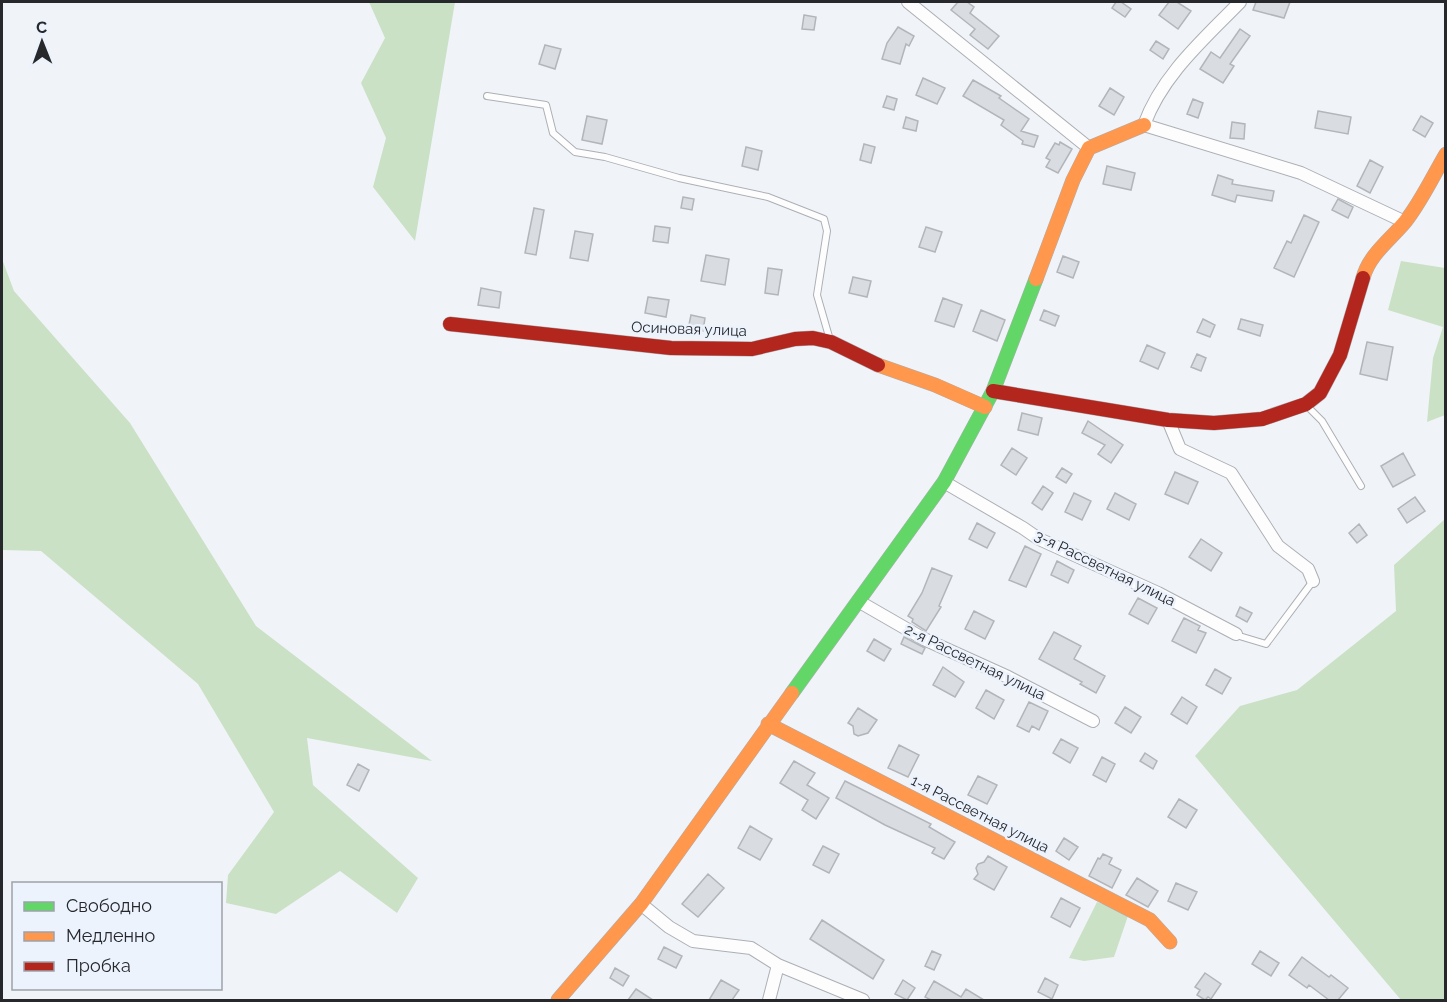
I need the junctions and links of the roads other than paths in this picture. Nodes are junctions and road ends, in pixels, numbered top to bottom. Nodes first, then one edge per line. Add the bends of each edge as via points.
1 (908, 2) edge
2 (1240, 2) edge
3 (487, 96) dead end
4 (1144, 125) junction
5 (1089, 148) junction
6 (1446, 154) edge
7 (1405, 222) junction
8 (450, 324) dead end
9 (831, 342) junction
10 (993, 391) junction
11 (1306, 404) junction
12 (985, 407) junction
13 (1168, 420) junction
14 (944, 482) junction
15 (1361, 486) dead end
16 (1313, 581) joint
17 (858, 601) junction
18 (1236, 634) joint
19 (1094, 721) dead end
20 (768, 724) junction
21 (641, 904) junction
22 (1170, 942) dead end
23 (778, 965) junction
24 (558, 1000) edge
25 (769, 1000) edge
26 (863, 1000) edge

1 - 5 street
2 - 4 street via 1173,73
3 - 9 lane via 546,105 553,133 575,152 768,197 824,219 827,231 817,295
4 - 5 street
4 - 7 street via 1301,173
5 - 10 street via 1072,180
6 - 7 street
7 - 11 street via 1365,270 1340,355 1320,393
8 - 9 street, Осиновая улица via 671,348 752,349 813,338
9 - 12 street, Осиновая улица via 871,363
10 - 12 street
10 - 13 street
11 - 13 street via 1262,419 1214,423
11 - 15 lane via 1322,421
12 - 14 street
13 - 16 street via 1179,449 1231,473 1278,546 1308,569
14 - 17 street
14 - 18 street, 3-я Рассветная улица via 1040,539
16 - 18 lane via 1266,644
17 - 19 street, 2-я Рассветная улица via 924,639
17 - 20 street
20 - 21 street
20 - 22 street, 1-я Рассветная улица via 1150,920
21 - 23 street via 693,941 751,948
21 - 24 street
23 - 25 street
23 - 26 street

